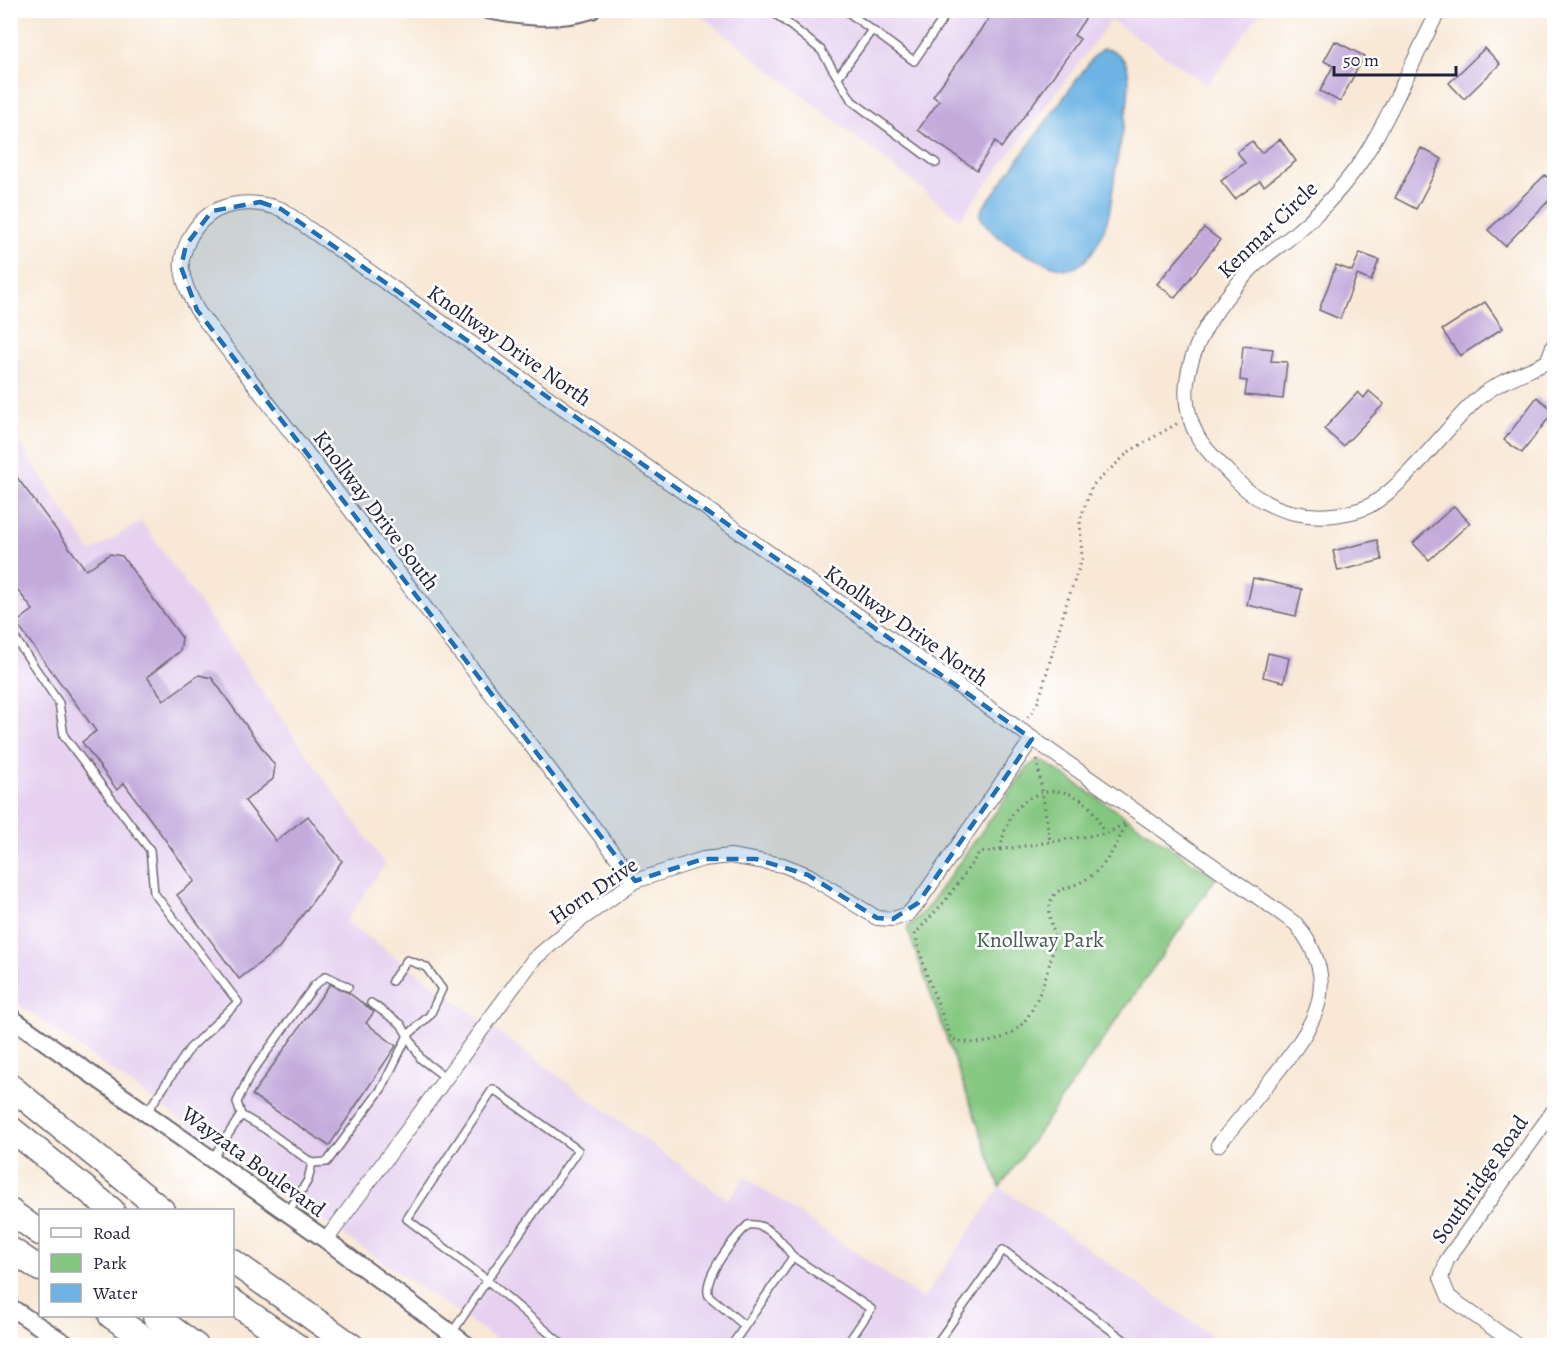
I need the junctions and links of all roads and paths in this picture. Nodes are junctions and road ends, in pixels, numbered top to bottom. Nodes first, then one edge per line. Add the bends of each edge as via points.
1 (487, 10) edge
2 (592, 10) edge
3 (771, 10) edge
4 (845, 10) edge
5 (949, 10) edge
6 (1439, 10) edge
7 (872, 30) junction
8 (838, 77) junction
9 (936, 163) dead end
10 (281, 209) joint
11 (1554, 349) edge
12 (1190, 416) junction
13 (10, 632) edge
14 (1020, 730) junction
15 (1032, 739) junction
16 (1043, 792) junction
17 (1135, 811) junction
18 (1125, 826) junction
19 (1103, 834) junction
20 (1050, 841) junction
21 (1001, 849) junction
22 (635, 881) junction
23 (392, 981) dead end
24 (348, 987) dead end
25 (371, 1003) dead end
26 (10, 1017) edge
27 (408, 1035) junction
28 (446, 1077) junction
29 (10, 1086) edge
30 (1554, 1110) edge
31 (147, 1112) junction
32 (241, 1115) junction
33 (10, 1128) edge
34 (10, 1144) edge
35 (1218, 1145) dead end
36 (212, 1159) junction
37 (312, 1163) junction
38 (102, 1209) edge
39 (111, 1209) edge
40 (161, 1209) edge
41 (10, 1211) edge
42 (288, 1213) junction
43 (10, 1224) edge
44 (39, 1232) edge
45 (326, 1240) junction
46 (39, 1242) edge
47 (10, 1249) edge
48 (793, 1257) junction
49 (234, 1262) edge
50 (39, 1268) edge
51 (487, 1280) junction
52 (234, 1302) edge
53 (10, 1306) edge
54 (112, 1317) edge
55 (156, 1317) edge
56 (745, 1326) junction
57 (452, 1333) junction
58 (64, 1344) edge
59 (156, 1346) edge
60 (196, 1346) edge
61 (297, 1346) edge
62 (352, 1346) edge
63 (468, 1346) edge
64 (564, 1346) edge
65 (731, 1346) edge
66 (846, 1346) edge
67 (935, 1346) edge
68 (1124, 1346) edge
69 (1518, 1346) edge

1 - 2 street via 555,17
3 - 8 lane via 822,50
4 - 7 lane
5 - 7 lane via 914,61
6 - 12 street, Kenmar Circle via 1354,170 1293,235 1253,267 1215,311 1193,356 1187,382
7 - 8 lane
8 - 9 lane via 852,101
10 - 14 street, Knollway Drive North
10 - 22 street, Knollway Drive South via 260,202 231,204 212,211 197,224 181,267 197,310
11 - 12 street, Kenmar Circle via 1547,362 1510,376 1475,401 1379,499 1361,510 1315,516 1286,513 1265,503 1218,461 1199,438
12 - 14 path via 1130,452 1092,486 1080,520 1082,559 1039,700
13 - 31 lane via 59,703 64,736 150,850 154,893 238,1002 190,1048
14 - 15 street, Knollway Drive North
15 - 16 path
15 - 17 street, Knollway Drive North
15 - 22 street, Horn Drive via 908,914 893,919 877,918 808,875 756,859 703,859
16 - 19 path via 1067,794 1081,801 1100,821
16 - 20 path
16 - 21 path via 1012,811
17 - 18 path
17 - 35 street, Knollway Drive North via 1296,924 1318,960 1322,984 1312,1024
18 - 19 path
18 - 21 path via 1097,873 1056,893 1048,908 1054,939 1050,968 1019,1028 997,1040 969,1044 952,1039 944,1024 915,934 946,900 979,853
19 - 20 path
20 - 21 path
22 - 28 street, Horn Drive via 534,959
23 - 27 lane via 407,960 426,967 442,989 430,1015
24 - 32 lane via 326,976 315,986 250,1076 237,1102
25 - 27 lane via 401,1024
26 - 31 street, Wayzata Boulevard
27 - 28 lane via 421,1059
27 - 37 lane via 382,1088 337,1149 327,1162
28 - 45 street, Horn Drive
29 - 40 highway
30 - 69 street, Southridge Road via 1447,1260 1441,1278 1449,1297
31 - 36 street, Wayzata Boulevard
32 - 36 lane
32 - 37 lane
33 - 39 highway
34 - 38 highway
36 - 42 street, Wayzata Boulevard
37 - 42 lane via 308,1180
41 - 44 highway
42 - 45 street, Wayzata Boulevard
43 - 46 highway
45 - 57 street, Wayzata Boulevard
47 - 50 highway
48 - 56 lane
48 - 56 lane via 777,1238 754,1224 743,1230 716,1268 706,1283 709,1296
48 - 66 lane via 871,1309
49 - 62 highway
51 - 51 lane via 578,1150 493,1089 407,1219
51 - 57 lane
51 - 64 lane
52 - 61 highway
53 - 58 street
54 - 59 highway
55 - 60 highway
56 - 65 lane
57 - 63 street, Wayzata Boulevard
67 - 68 lane via 1003,1250 1127,1342

